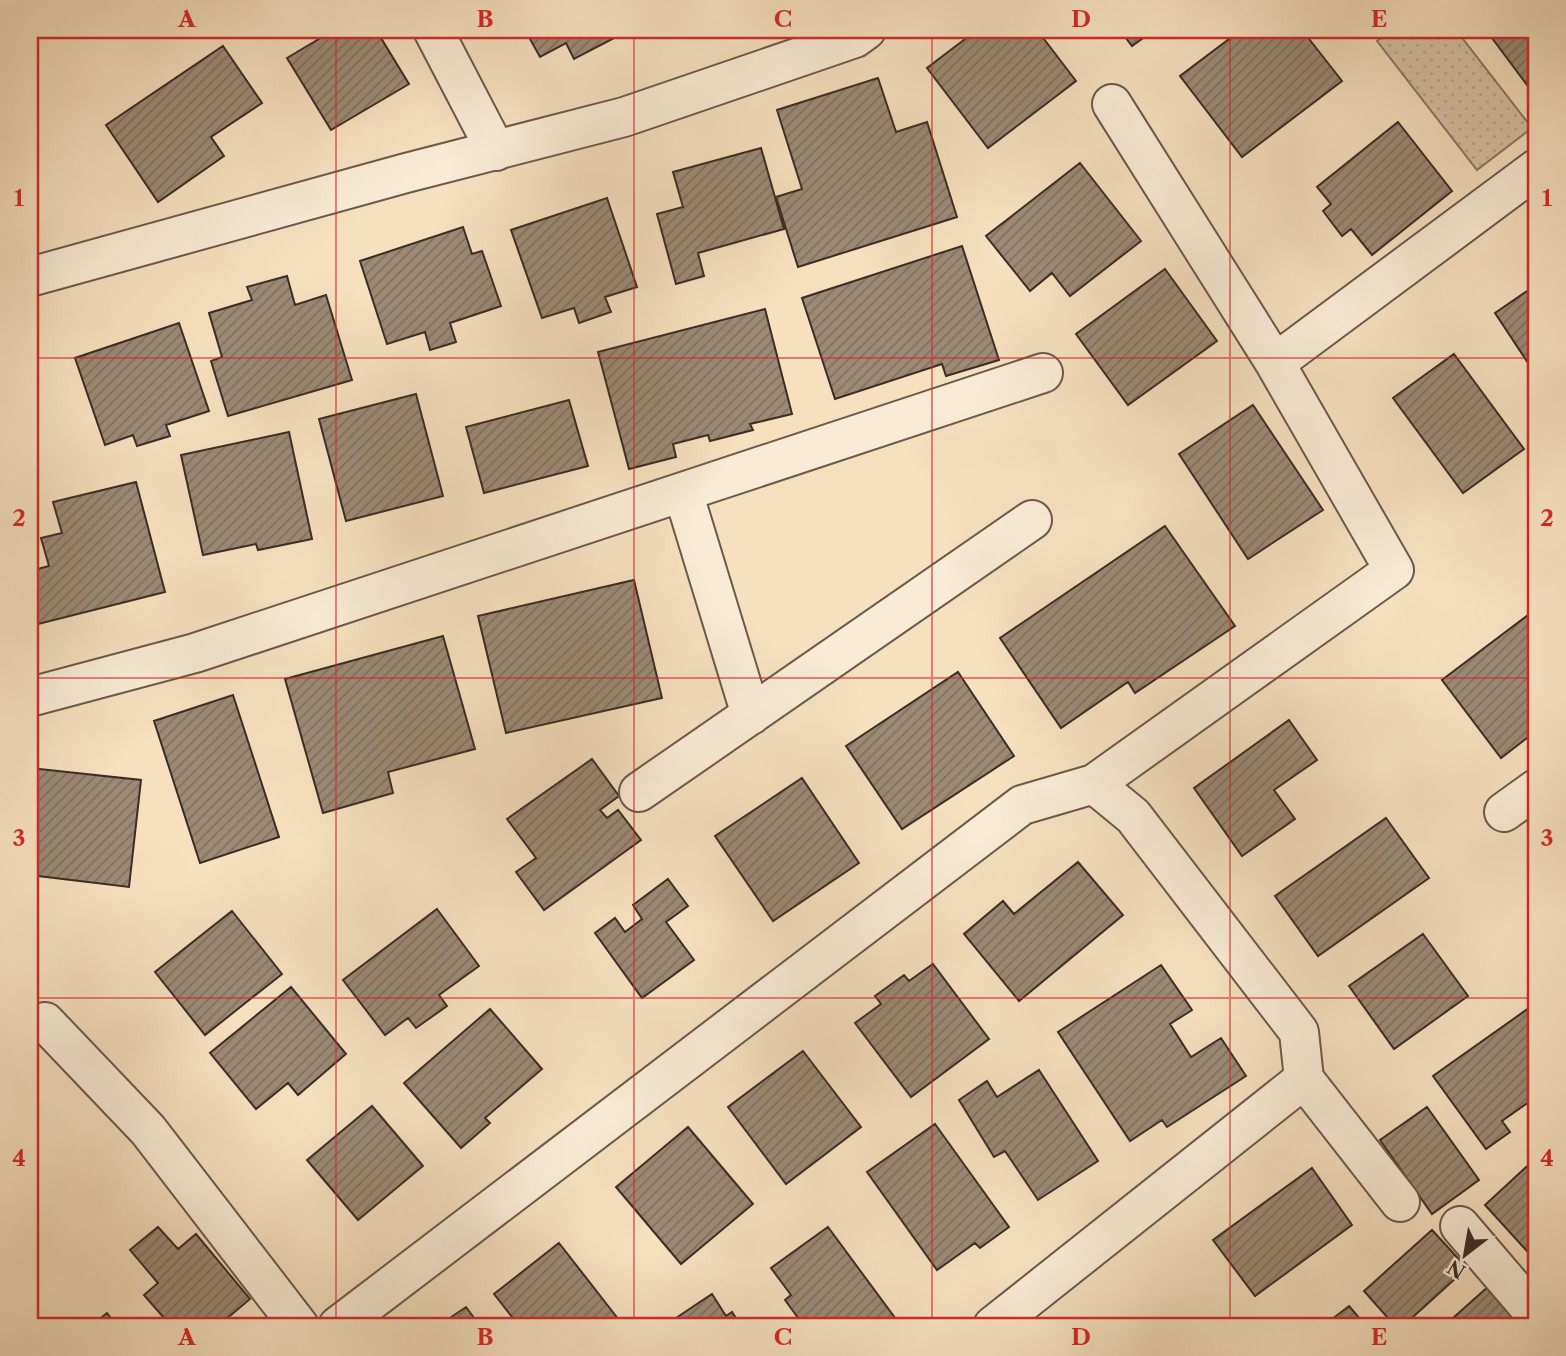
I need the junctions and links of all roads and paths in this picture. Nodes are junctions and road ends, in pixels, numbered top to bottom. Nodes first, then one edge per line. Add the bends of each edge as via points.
1 (433, 30) edge
2 (866, 30) edge
3 (1112, 104) dead end
4 (496, 151) junction
5 (1536, 169) edge
6 (30, 277) edge
7 (1275, 363) junction
8 (1043, 373) dead end
9 (683, 492) junction
10 (1032, 520) dead end
11 (30, 697) edge
12 (751, 715) junction
13 (1094, 784) junction
14 (1536, 789) edge
15 (639, 792) dead end
16 (1504, 812) dead end
17 (45, 1022) dead end
18 (1304, 1079) junction
19 (1400, 1202) dead end
20 (1460, 1226) dead end
21 (1536, 1315) edge
22 (299, 1326) edge
23 (338, 1326) edge
24 (993, 1326) edge

1 - 4 street
2 - 4 street via 855,38 624,117
3 - 7 street
4 - 6 street
5 - 7 street
7 - 13 street via 1394,570
8 - 9 street
9 - 11 street via 195,653
9 - 12 street
10 - 12 street
12 - 15 street
13 - 18 street via 1133,816 1299,1032
13 - 23 street via 1022,805
14 - 16 street
17 - 22 street via 148,1130
18 - 19 street
18 - 24 street
20 - 21 street

